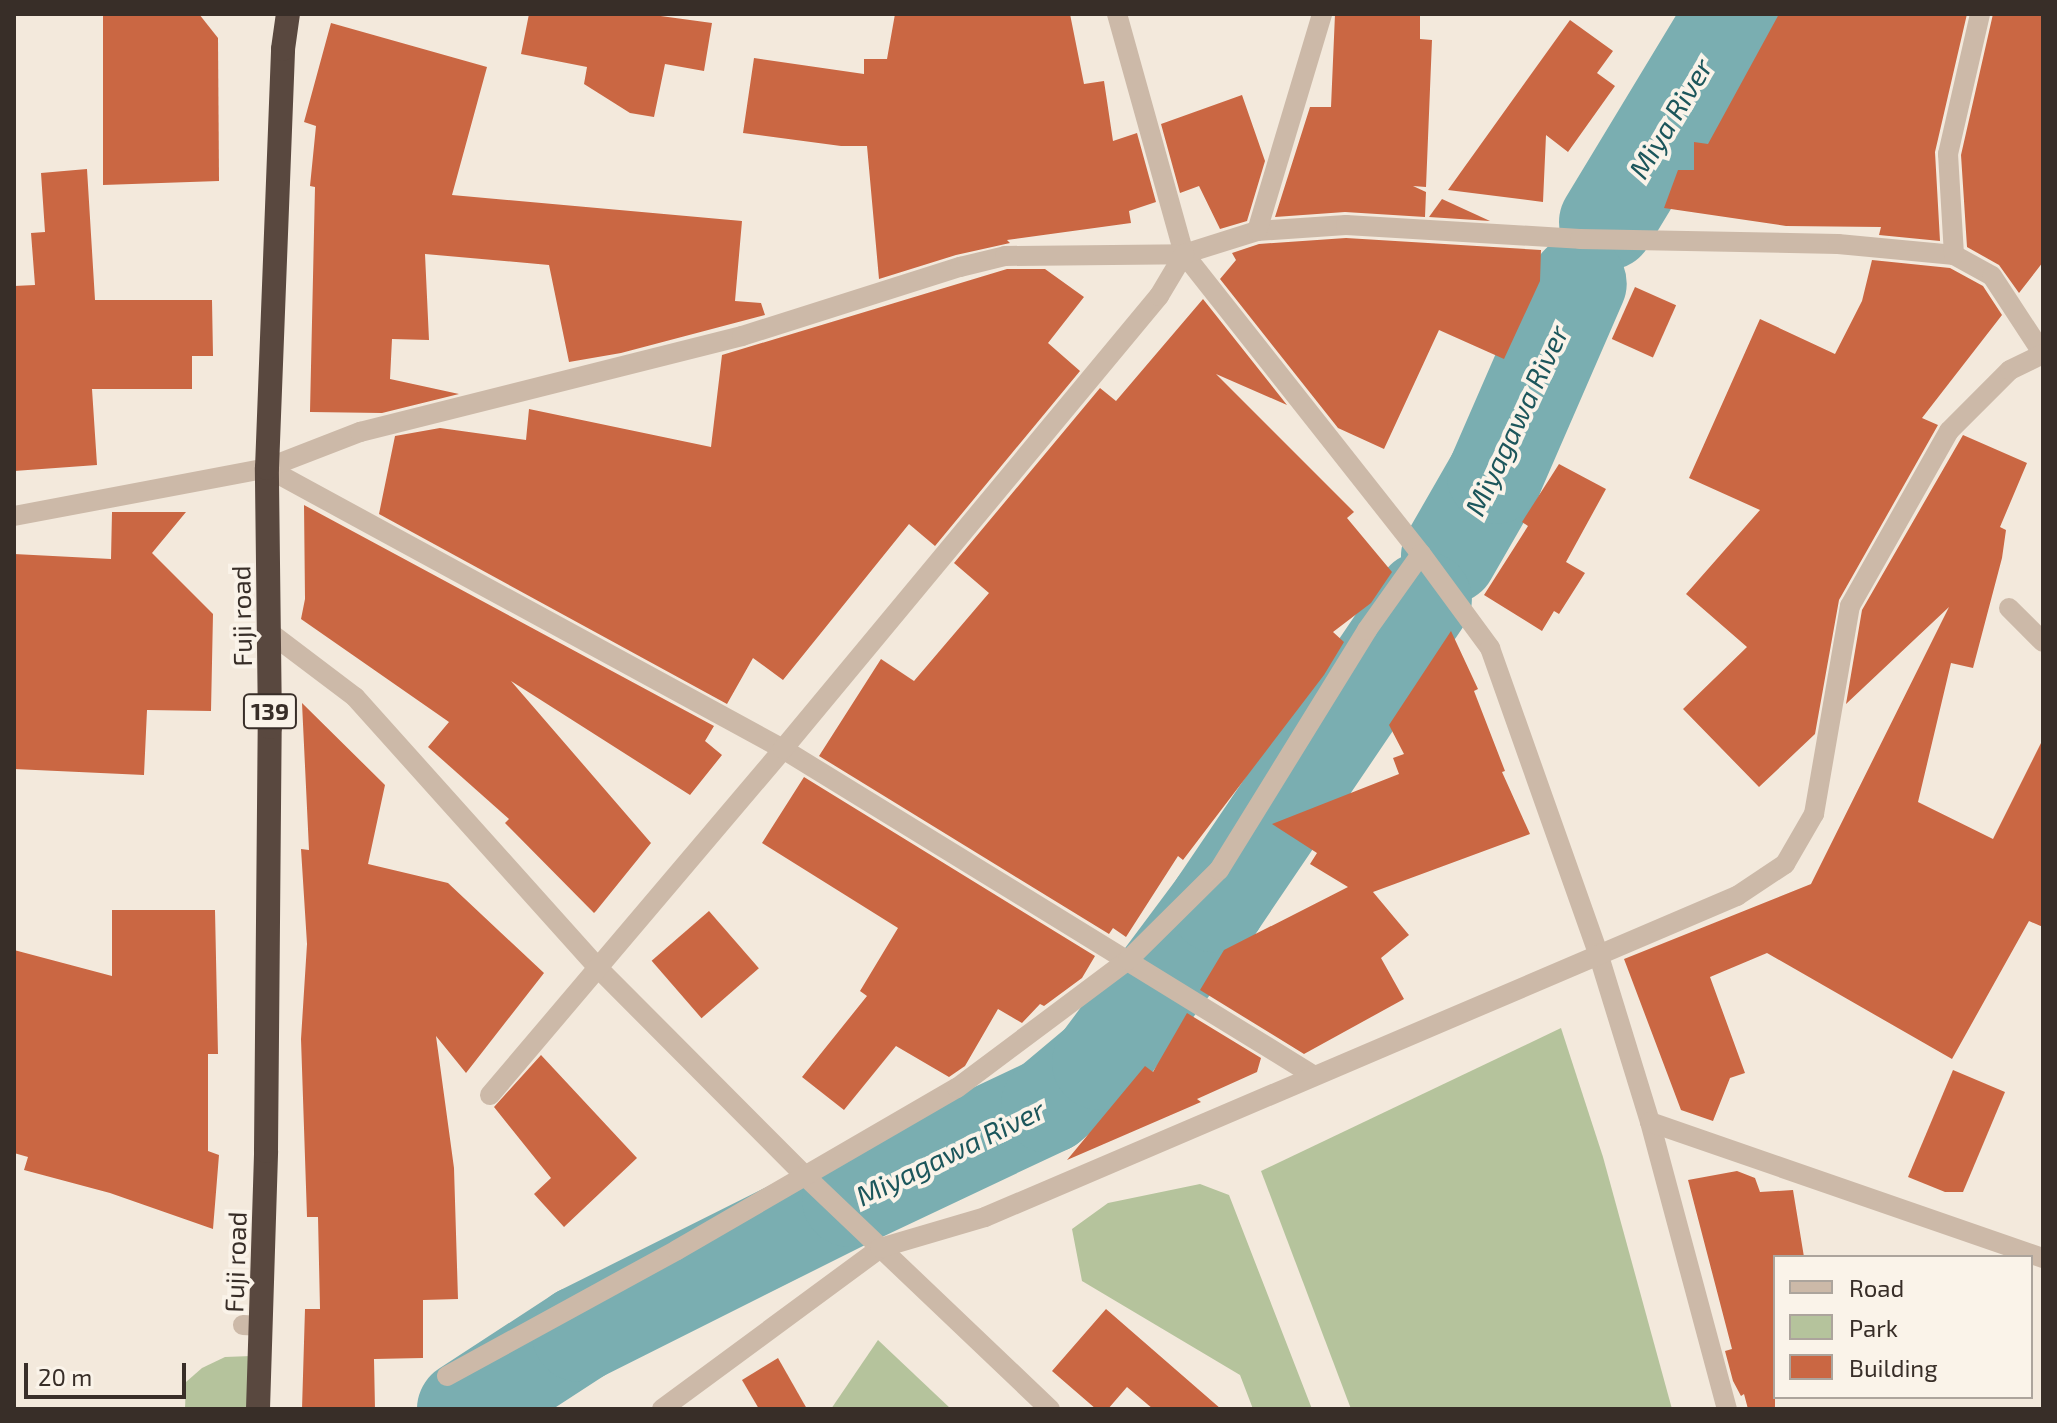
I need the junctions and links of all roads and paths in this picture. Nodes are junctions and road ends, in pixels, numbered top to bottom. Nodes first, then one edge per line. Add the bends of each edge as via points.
1 (288, 14) edge
2 (1117, 14) edge
3 (1322, 14) edge
4 (1980, 14) edge
5 (1257, 231) junction
6 (1184, 254) junction
7 (1954, 255) junction
8 (2043, 354) edge
9 (267, 468) junction
10 (14, 516) edge
11 (1421, 554) junction
12 (2009, 608) dead end
13 (269, 632) junction
14 (2043, 642) edge
15 (783, 749) junction
16 (1598, 953) junction
17 (1128, 960) junction
18 (598, 968) junction
19 (1313, 1075) junction
20 (490, 1095) dead end
21 (1650, 1122) junction
22 (806, 1176) junction
23 (880, 1248) junction
24 (2043, 1258) edge
25 (447, 1376) dead end
26 (258, 1409) edge
27 (662, 1409) edge
28 (1050, 1409) edge
29 (1727, 1409) edge

1 - 9 highway, Fuji road / 139
2 - 6 street
3 - 5 street
4 - 7 street via 1948,154
5 - 6 street
5 - 7 street via 1346,225 1580,239 1838,244
6 - 9 street via 1005,256 742,336 360,432
6 - 11 street
6 - 15 street via 1159,296
7 - 8 street via 1992,276
8 - 16 street via 2010,370 1949,431 1850,606 1814,814 1785,864 1737,896
9 - 10 street
9 - 13 highway, Fuji road / 139
9 - 15 street
11 - 16 street via 1490,648
11 - 17 street via 1367,630 1219,870
12 - 14 street
13 - 18 street via 355,697
13 - 26 highway, Fuji road / 139 via 266,1135 252,1326
15 - 17 street
15 - 18 street
16 - 19 street
16 - 21 street
17 - 19 street
17 - 22 street via 957,1088
18 - 20 street
18 - 22 street
19 - 23 street via 985,1217
21 - 24 street
21 - 29 street
22 - 23 street
22 - 25 street
23 - 27 street
23 - 28 street

